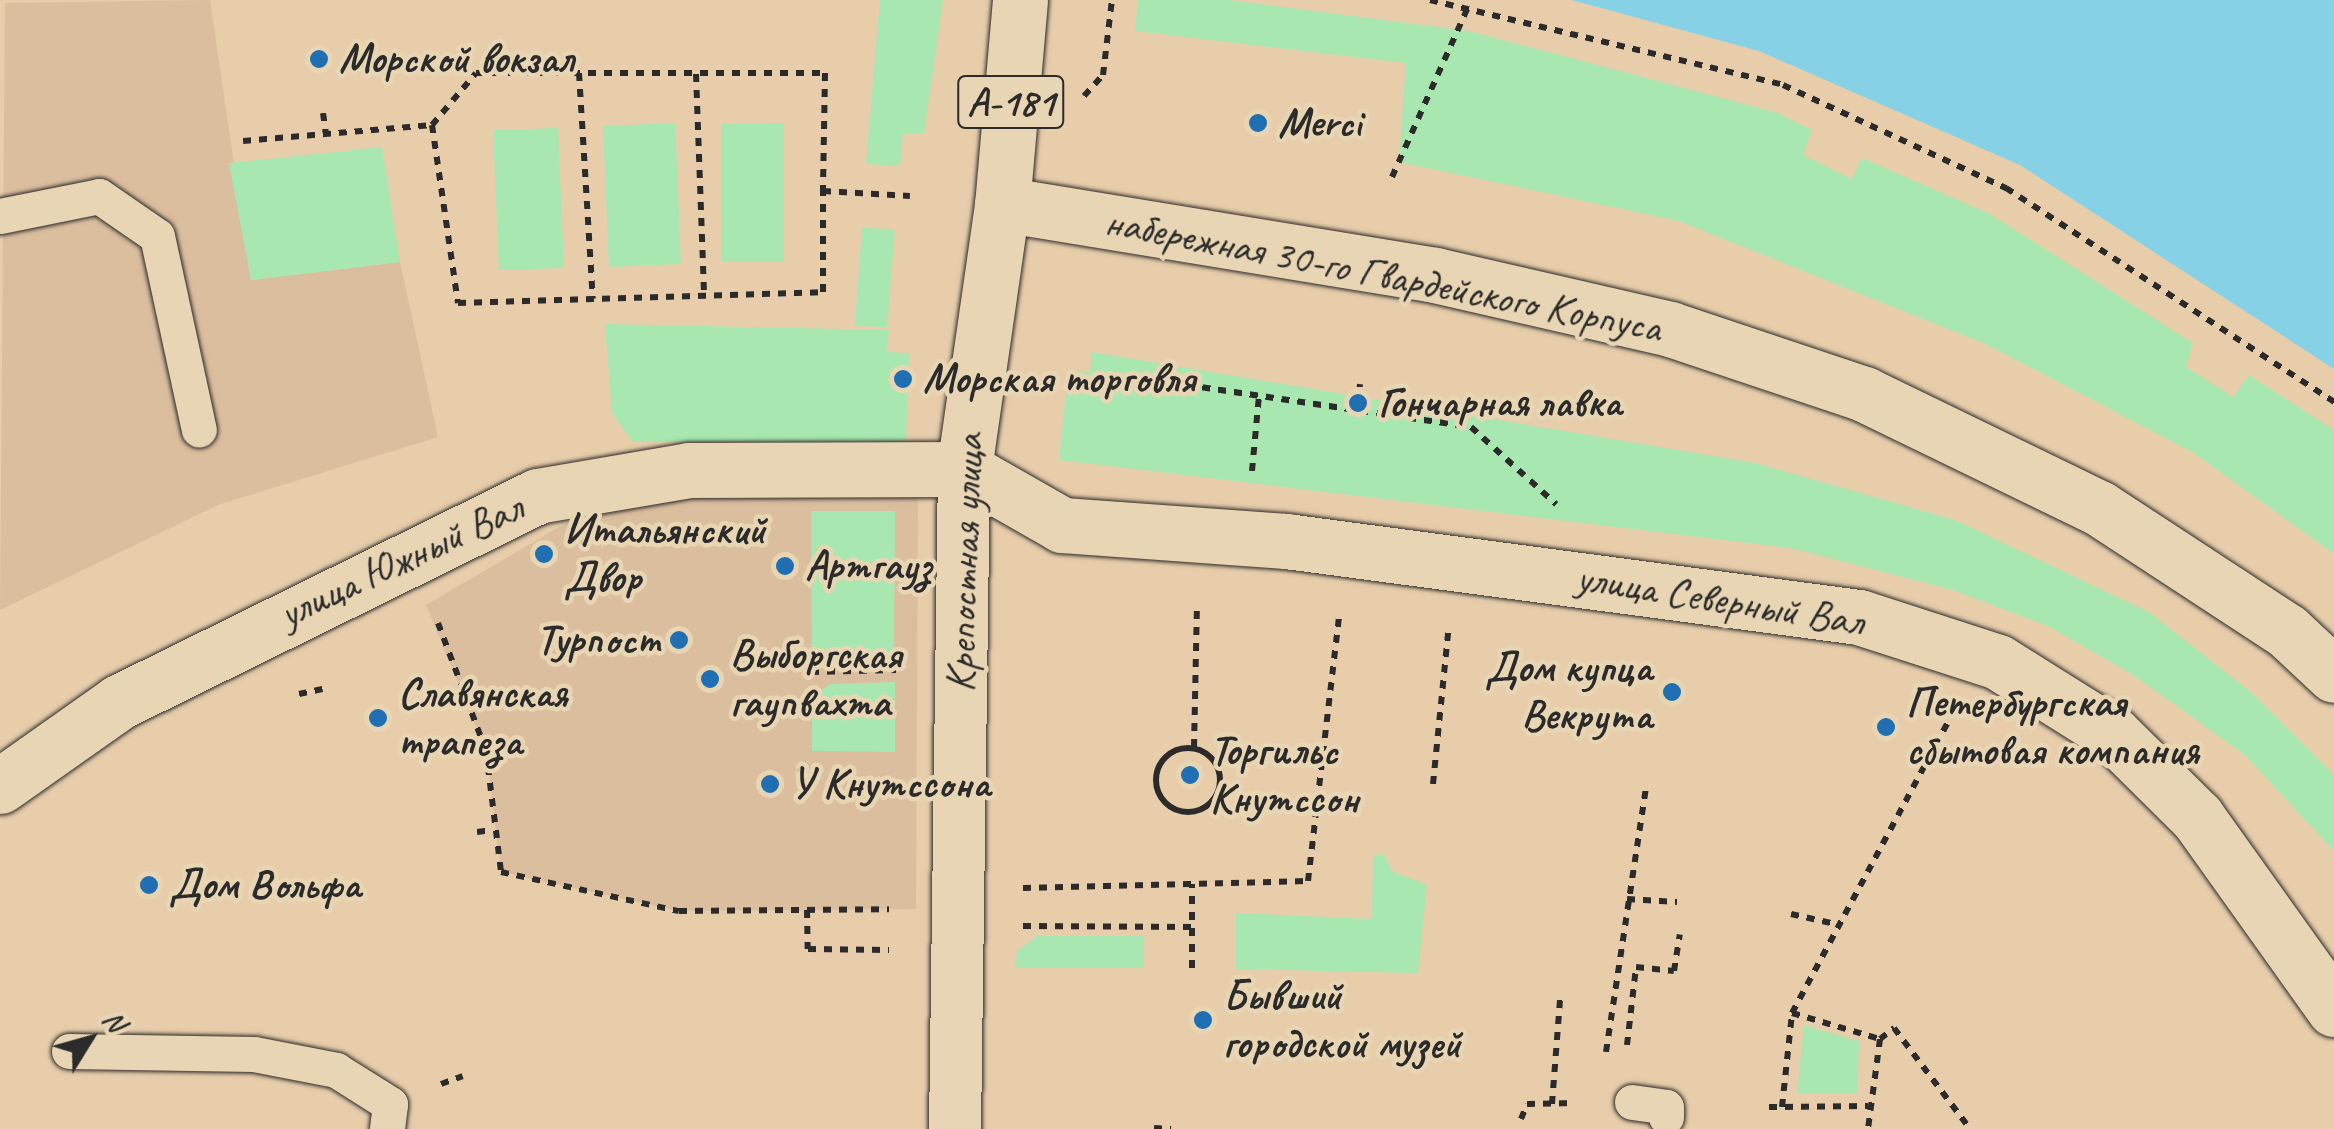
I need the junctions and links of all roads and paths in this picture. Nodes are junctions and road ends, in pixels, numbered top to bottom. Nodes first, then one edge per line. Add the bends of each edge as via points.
1 (1020, 0) edge
2 (1112, 0) edge
3 (1430, 0) edge
4 (1469, 5) junction
5 (580, 73) junction
6 (696, 74) junction
7 (1078, 101) dead end
8 (323, 113) dead end
9 (432, 126) junction
10 (326, 134) junction
11 (243, 142) dead end
12 (1392, 177) dead end
13 (824, 191) junction
14 (910, 196) dead end
15 (1002, 204) junction
16 (0, 216) edge
17 (704, 293) junction
18 (592, 299) junction
19 (1139, 378) dead end
20 (1360, 384) dead end
21 (1259, 396) junction
22 (2334, 402) edge
23 (1358, 403) dead end
24 (199, 430) dead end
25 (1253, 465) dead end
26 (964, 468) junction
27 (1570, 514) dead end
28 (1198, 589) dead end
29 (1342, 594) dead end
30 (429, 610) dead end
31 (1449, 626) dead end
32 (892, 670) dead end
33 (812, 672) dead end
34 (2334, 675) edge
35 (322, 689) dead end
36 (295, 694) dead end
37 (1948, 722) dead end
38 (1194, 747) junction
39 (1433, 784) dead end
40 (0, 786) edge
41 (1646, 788) dead end
42 (492, 830) junction
43 (478, 832) dead end
44 (1192, 884) junction
45 (1011, 889) dead end
46 (1627, 899) junction
47 (1677, 902) dead end
48 (905, 908) dead end
49 (808, 910) junction
50 (1791, 914) dead end
51 (1840, 925) junction
52 (1008, 926) dead end
53 (1192, 926) junction
54 (1680, 934) dead end
55 (905, 950) dead end
56 (1192, 968) dead end
57 (1601, 975) dead end
58 (1615, 978) junction
59 (1560, 998) dead end
60 (1610, 1003) dead end
61 (2334, 1008) edge
62 (1792, 1013) junction
63 (1880, 1039) junction
64 (70, 1051) dead end
65 (1625, 1064) dead end
66 (1632, 1102) dead end
67 (1552, 1104) dead end
68 (1868, 1106) junction
69 (1769, 1107) dead end
70 (1782, 1107) junction
71 (1666, 1118) dead end
72 (1154, 1128) edge
73 (388, 1129) edge
74 (955, 1129) edge
75 (1170, 1129) edge
76 (1868, 1129) edge
77 (1970, 1129) edge

1 - 15 street, Крепостная улица / А-181
2 - 7 path via 1103,75
3 - 4 path
4 - 12 path
4 - 22 path via 1817,101 2006,188
5 - 6 path
5 - 9 path via 476,73
5 - 18 path
6 - 13 path via 825,73
6 - 17 path
8 - 10 path
9 - 10 path
9 - 18 path via 458,303
10 - 11 path
13 - 14 path
13 - 17 path via 822,292
15 - 26 street, Крепостная улица
15 - 34 street, набережная 30-го Гвардейского Корпуса via 1436,276 1670,328 1864,394 2098,508 2287,631
16 - 24 lane via 100,196 157,236
17 - 18 path
19 - 21 path
20 - 23 path
21 - 25 path
21 - 27 path via 1471,427
26 - 40 street, улица Южный Вал via 689,470 536,496 119,702
26 - 61 street, улица Северный Вал via 1062,525 1286,541 1860,616 1998,662 2113,734 2197,817
26 - 74 street, Крепостная улица
28 - 38 path
29 - 44 path via 1308,881
30 - 42 path via 486,751
31 - 39 path
32 - 33 path
35 - 36 path
37 - 51 path
38 - 38 path via 1160,763 1158,795 1168,809 1203,812 1217,799 1217,765
41 - 46 path
42 - 43 path
42 - 49 path via 501,872 679,911
44 - 45 path
44 - 53 path
46 - 47 path
46 - 58 path
48 - 49 path
49 - 55 path via 808,949
50 - 51 path
51 - 62 path
52 - 53 path
53 - 56 path
54 - 65 path via 1674,971 1636,967
57 - 58 path
58 - 60 path
59 - 67 path
62 - 63 path
62 - 70 path
63 - 68 path
63 - 77 path via 1894,1028
64 - 73 lane via 254,1054 336,1070 390,1104
66 - 71 lane via 1666,1107
68 - 70 path
68 - 76 path
69 - 70 path
72 - 75 path

